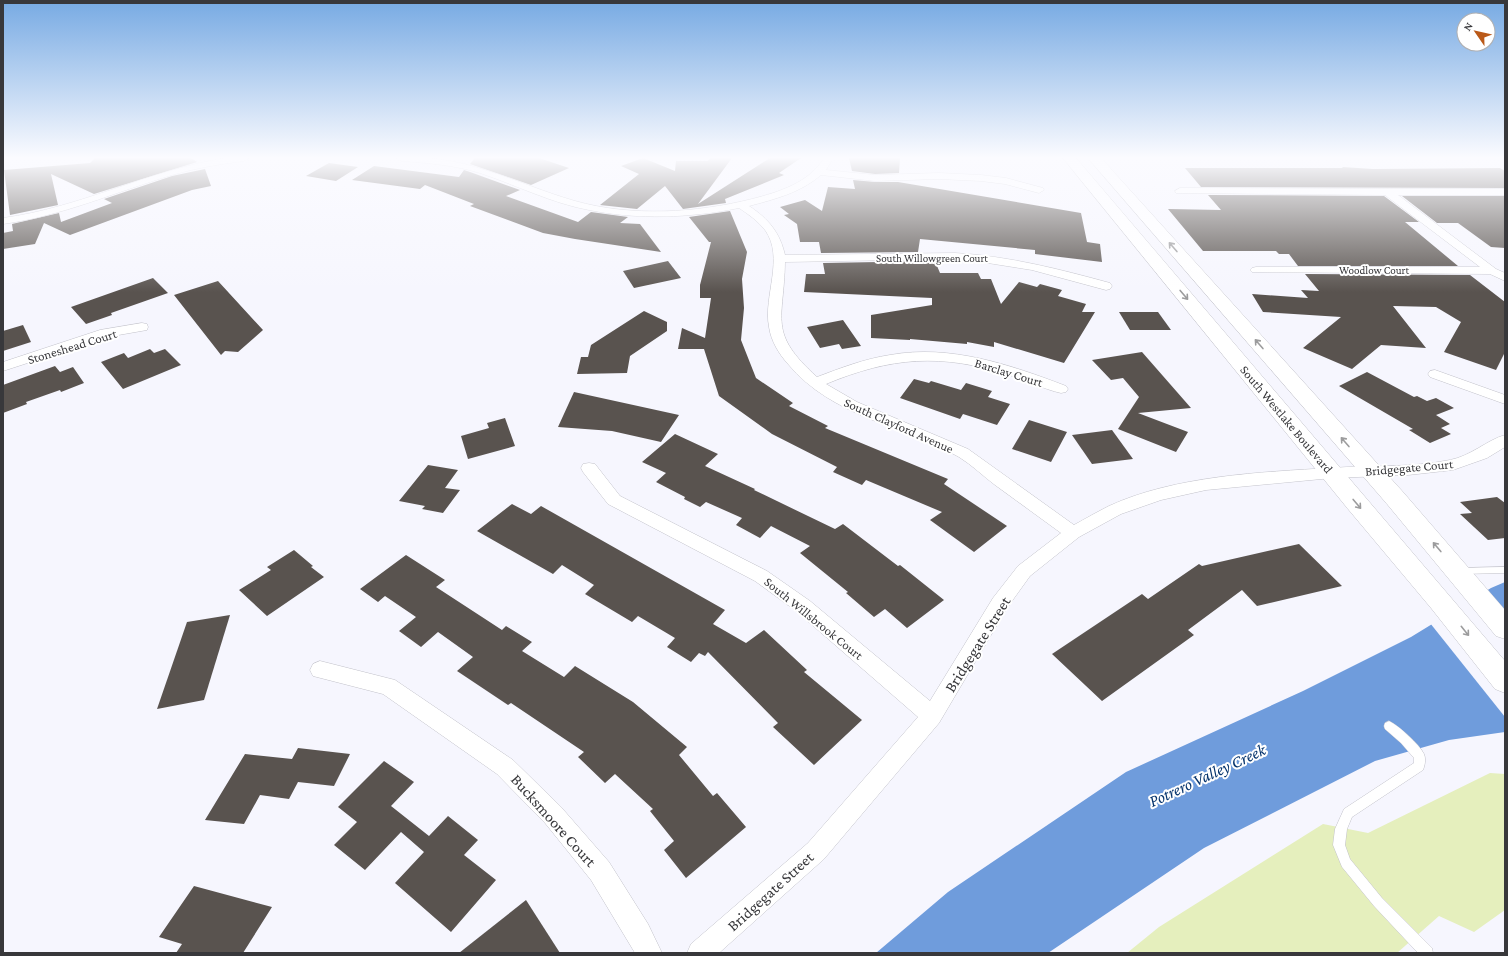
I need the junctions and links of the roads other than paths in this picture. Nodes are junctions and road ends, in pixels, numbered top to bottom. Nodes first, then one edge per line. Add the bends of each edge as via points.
1 (84, 203) edge
2 (571, 203) edge
3 (750, 203) edge
4 (1106, 203) edge
5 (1133, 203) edge
6 (1403, 203) edge
7 (741, 205) junction
8 (3, 221) edge
9 (779, 260) junction
10 (1256, 270) dead end
11 (1492, 271) junction
12 (1505, 277) edge
13 (1106, 286) dead end
14 (142, 327) dead end
15 (3, 367) edge
16 (1435, 374) dead end
17 (815, 384) junction
18 (1061, 389) dead end
19 (1505, 400) edge
20 (1505, 440) edge
21 (589, 468) dead end
22 (1371, 471) junction
23 (1332, 473) junction
24 (1073, 533) junction
25 (1505, 570) edge
26 (1464, 579) junction
27 (1505, 628) edge
28 (320, 670) dead end
29 (1505, 681) edge
30 (932, 716) junction
31 (1389, 726) dead end
32 (649, 953) edge
33 (700, 953) edge
34 (1427, 953) edge

1 - 8 street via 32,217
2 - 7 street via 629,213 662,215 695,213
3 - 7 street
4 -> 23 main road, South Westlake Boulevard
22 -> 5 main road, South Westlake Boulevard
6 - 11 street
7 - 9 street, South Clayford Avenue via 771,230 777,242
9 - 13 street, South Willowgreen Court via 980,257 1040,268
9 - 17 street, South Clayford Avenue via 774,318 778,340 794,363
10 - 11 street, Woodlow Court
11 - 12 street
14 - 15 street, Stoneshead Court via 105,333
16 - 19 street
17 - 18 street, Barclay Court via 866,364 888,359 940,357 990,364
17 - 24 street, South Clayford Avenue via 868,414 922,434 964,454
20 - 22 street, Bridgegate Court via 1482,454 1453,465
21 - 30 street, South Willsbrook Court via 614,500 761,576 803,606
22 - 23 street, Bridgegate Court
26 -> 22 main road, South Westlake Boulevard
23 - 24 street, Bridgegate Street via 1206,484 1158,495 1115,510
23 -> 29 main road, South Westlake Boulevard
24 - 30 street, Bridgegate Street via 1024,571 1000,603
25 - 26 lane
26 - 27 main road, South Westlake Boulevard
28 - 32 street, Bucksmoore Court via 388,686 505,767 553,815 600,871
30 - 33 street, Bridgegate Street via 816,851
31 - 34 lane via 1419,756 1419,766 1348,814 1341,829 1339,845 1346,864

